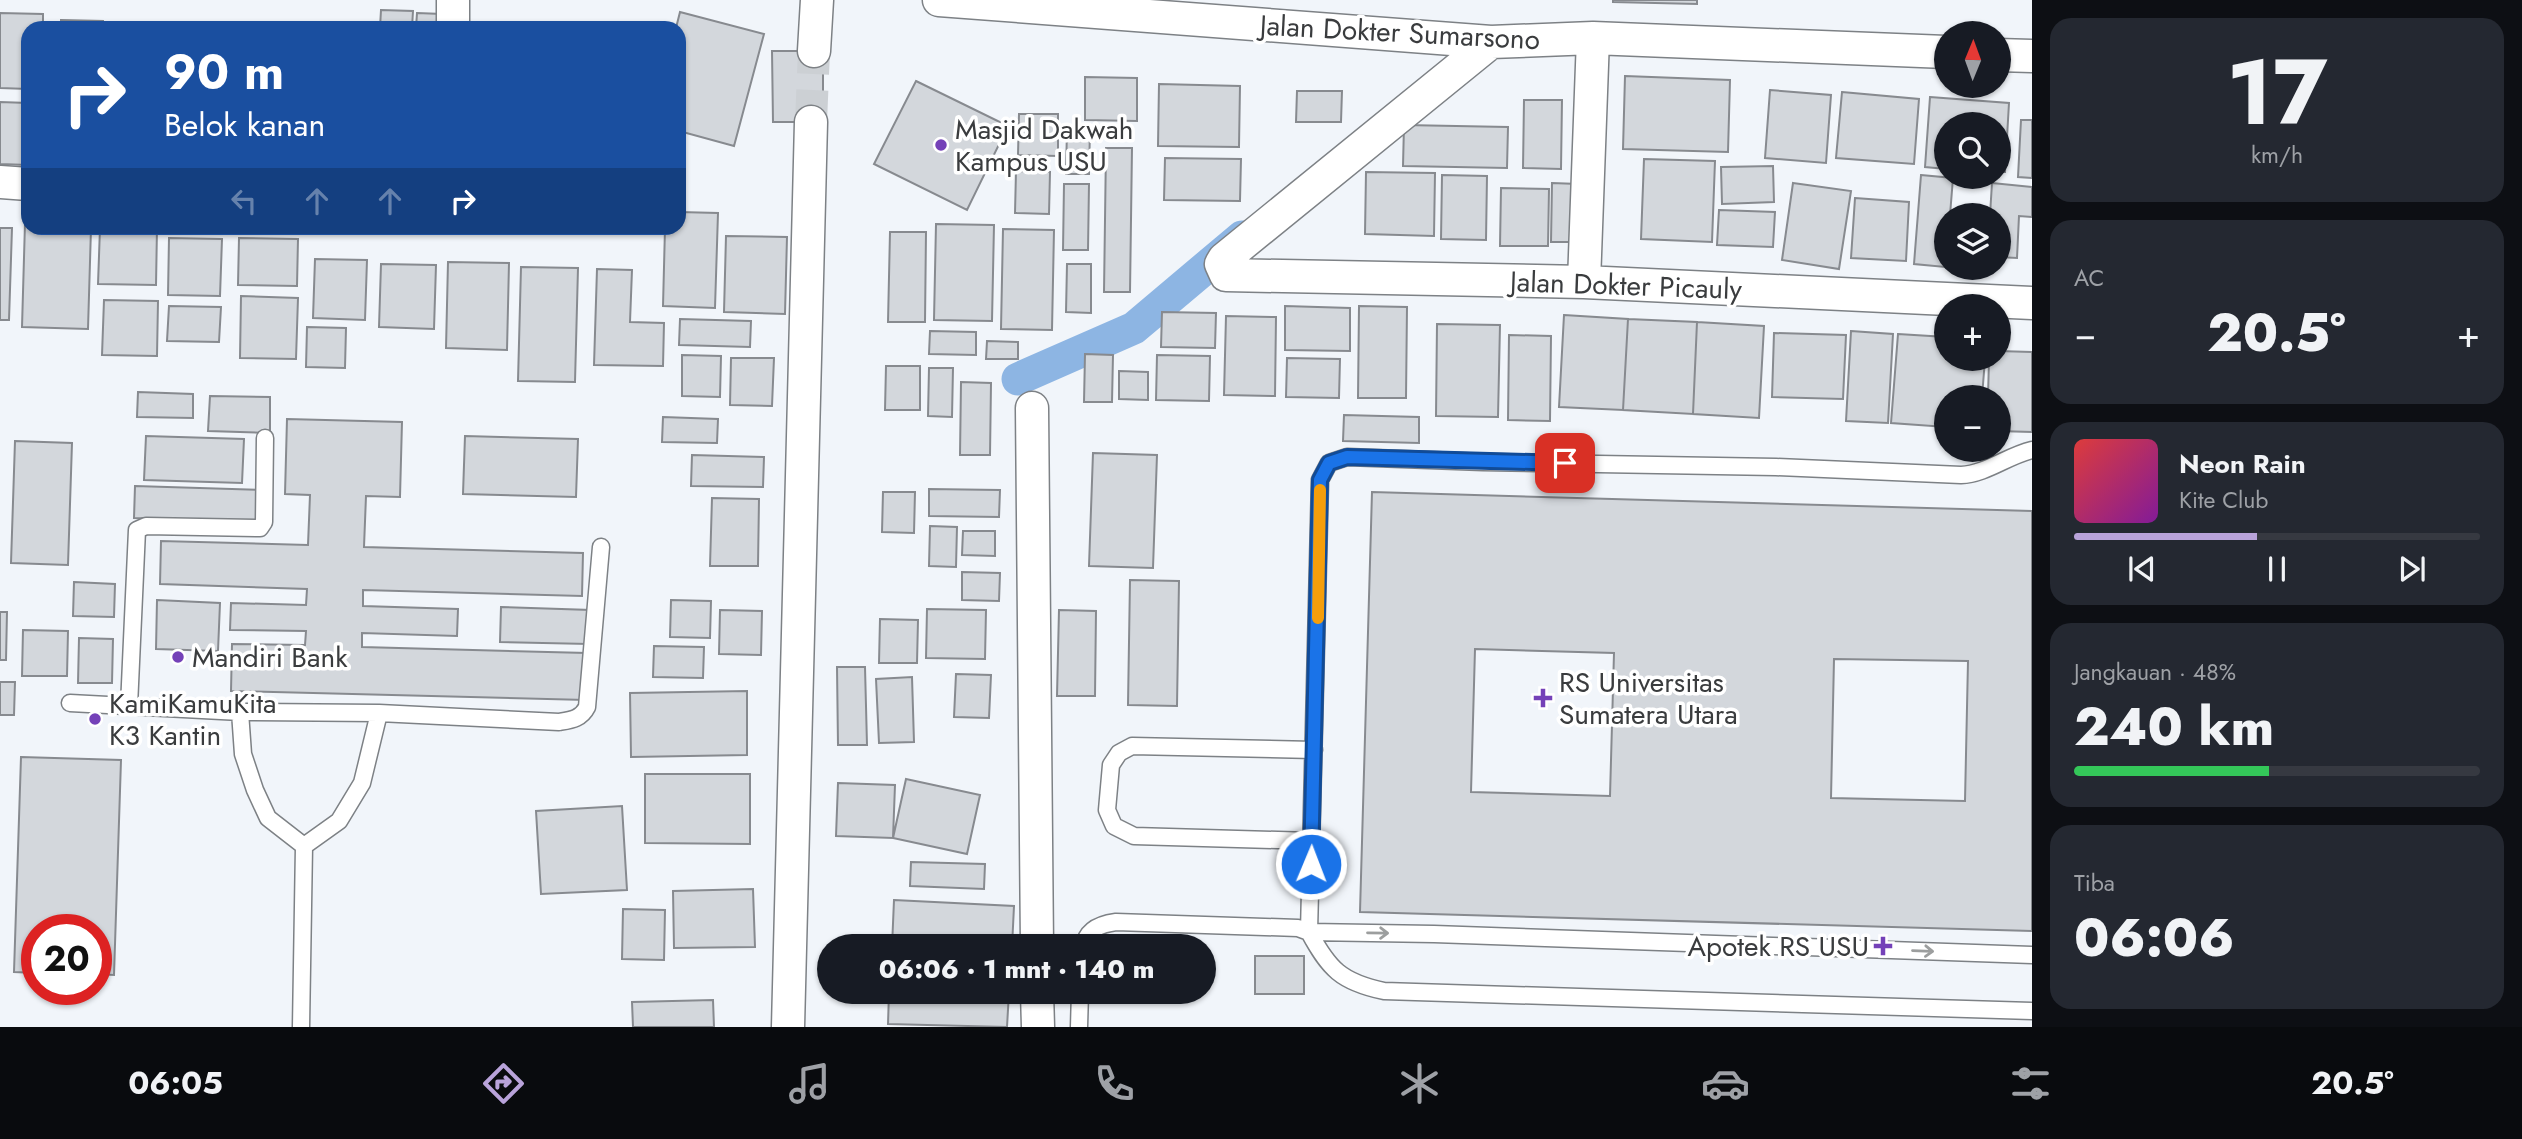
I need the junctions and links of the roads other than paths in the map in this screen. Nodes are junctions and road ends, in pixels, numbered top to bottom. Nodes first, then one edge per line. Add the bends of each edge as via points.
1 (453, 0) edge
2 (817, 0) edge
3 (939, 0) edge
4 (453, 21) edge
5 (1593, 38) junction
6 (1491, 42) junction
7 (814, 51) tunnel mouth
8 (1934, 52) edge
9 (2011, 55) edge
10 (2032, 56) edge
11 (811, 122) tunnel mouth
12 (0, 182) edge
13 (21, 184) edge
14 (1584, 282) junction
15 (2032, 303) edge
16 (1032, 408) dead end
17 (265, 438) dead end
18 (2032, 450) edge
19 (601, 547) dead end
20 (70, 703) dead end
21 (130, 706) junction
22 (240, 712) junction
23 (379, 713) junction
24 (1314, 750) junction
25 (1311, 841) junction
26 (304, 846) junction
27 (1309, 932) junction
28 (1037, 934) edge
29 (1089, 934) edge
30 (2032, 955) edge
31 (1037, 1004) edge
32 (1080, 1004) edge
33 (2032, 1011) edge
34 (301, 1027) edge
35 (788, 1027) edge
36 (1038, 1027) edge
37 (1079, 1027) edge

1 - 4 street
2 - 7 street
3 - 6 street, Jalan Dokter Sumarsono
5 - 6 street, Jalan Dokter Sumarsono
5 - 8 street, Jalan Dokter Sumarsono
5 - 14 street
6 - 14 street, Jalan Dokter Picauly via 1224,259 1222,271 1231,277
9 - 10 street
11 - 35 street
12 - 13 street
14 - 15 street, Jalan Dokter Picauly
16 - 28 street
17 - 21 lane via 264,522 260,528 146,526 137,530
18 - 24 lane via 1978,474 1961,475 1347,457 1329,463 1320,480
19 - 23 lane via 583,714 559,722
20 - 21 lane
21 - 22 lane
22 - 23 lane
22 - 26 lane via 243,754 268,818
23 - 26 lane via 362,783 339,821
24 - 25 lane
24 - 25 lane via 1132,746 1119,753 1111,765 1107,810 1114,826 1134,836
25 - 27 lane
26 - 34 lane
27 - 29 lane via 1290,927 1116,922 1103,923
27 -> 30 lane
27 - 33 lane via 1335,971 1348,981 1384,991
31 - 36 street
32 - 37 lane

